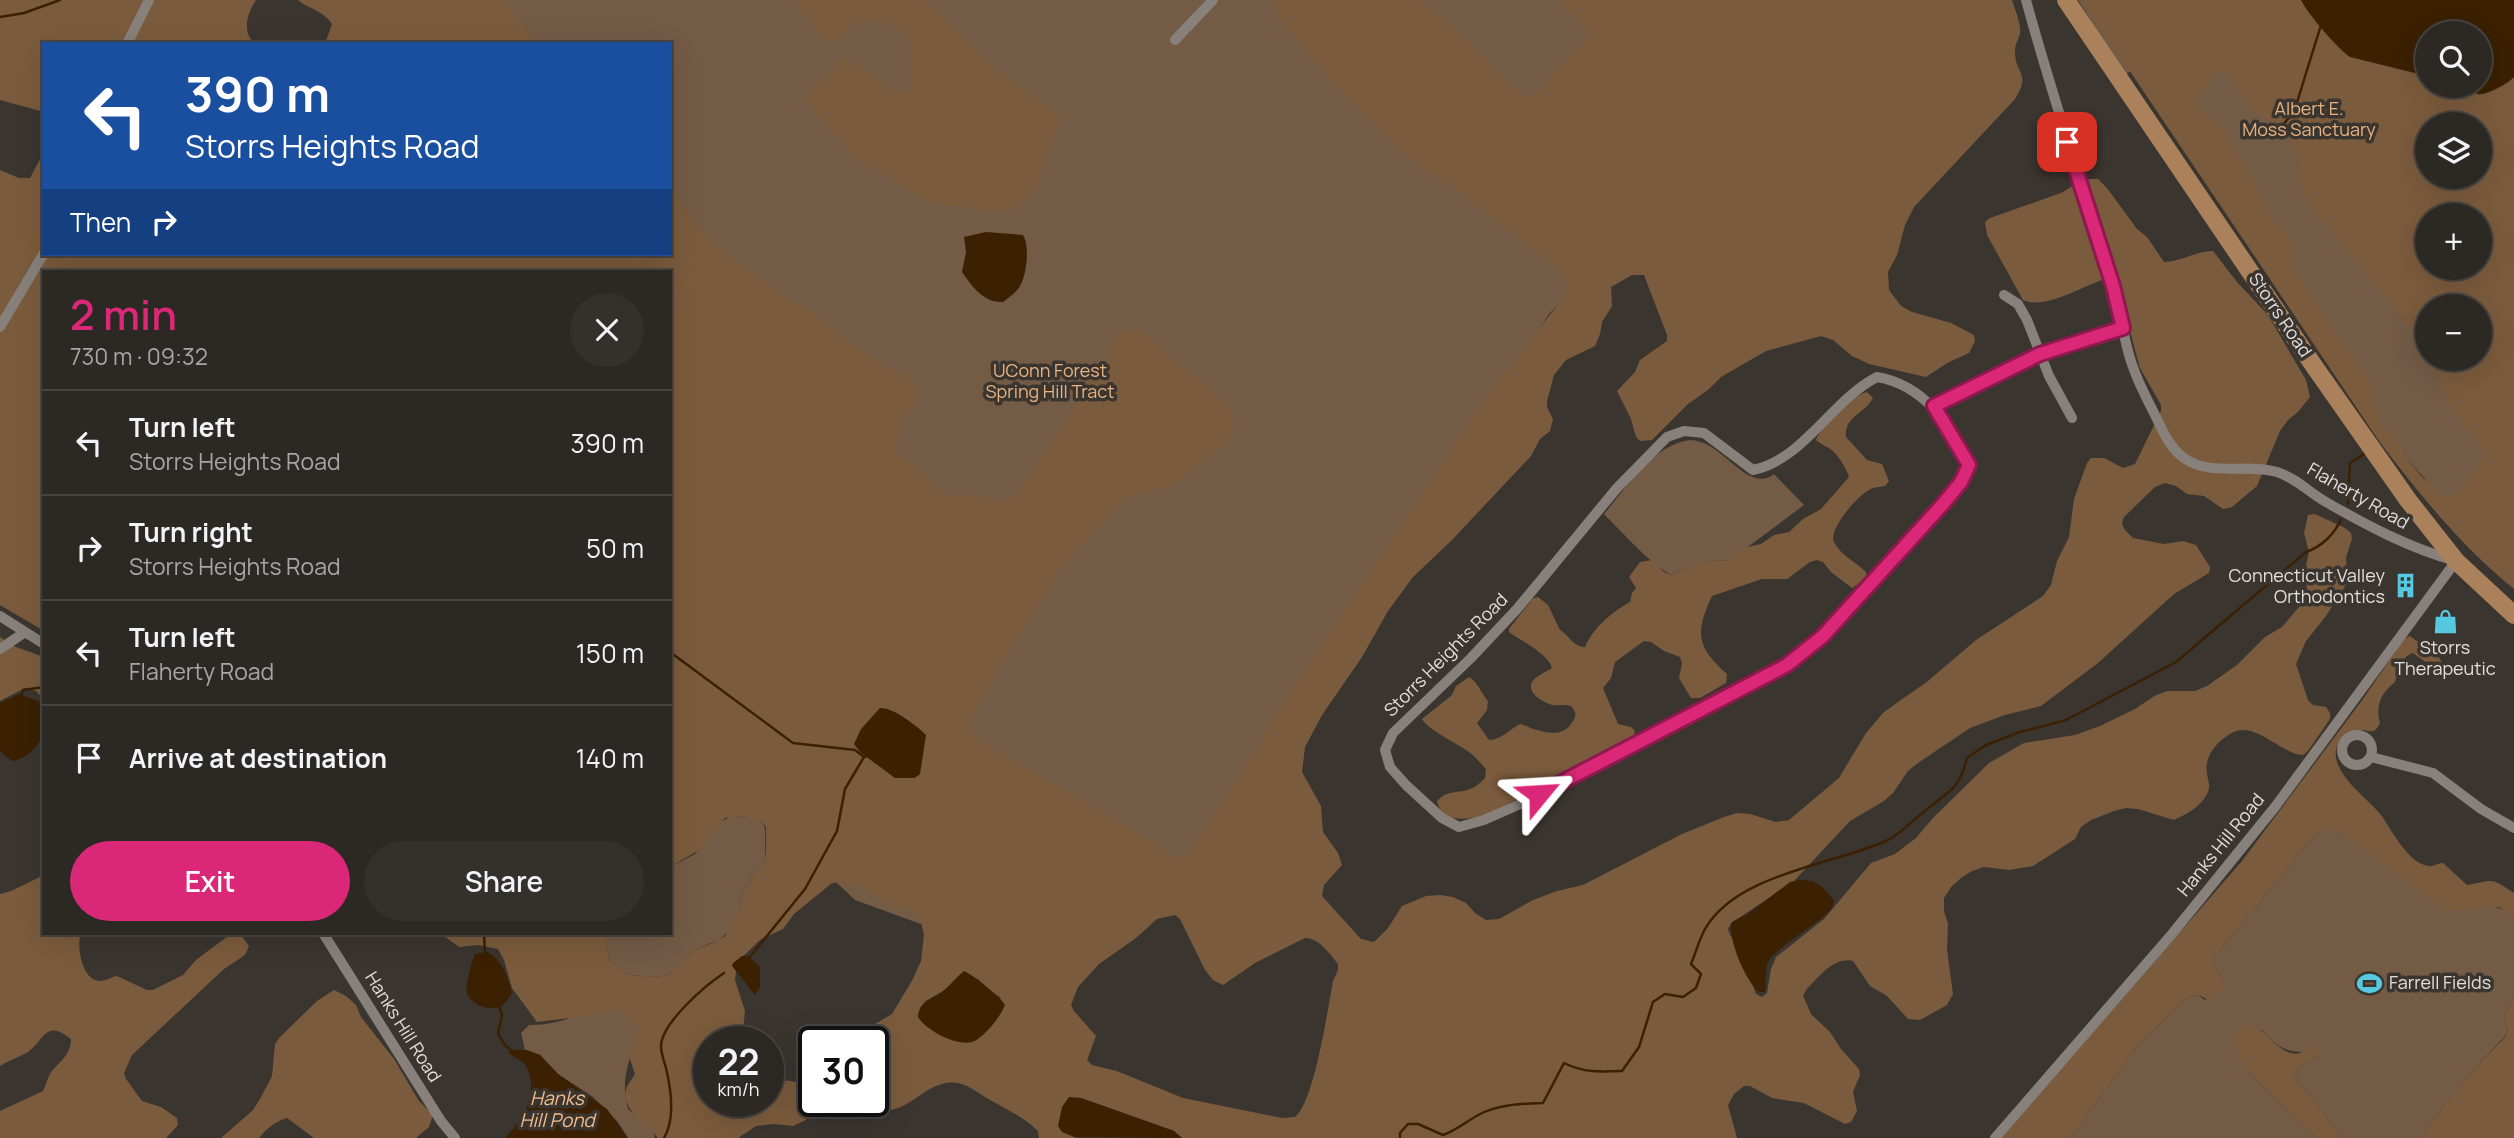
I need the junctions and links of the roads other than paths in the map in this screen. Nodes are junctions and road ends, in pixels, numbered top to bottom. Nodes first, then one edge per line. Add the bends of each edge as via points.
1 (149, 0) edge
2 (1213, 0) edge
3 (2026, 0) edge
4 (2066, 0) edge
5 (1175, 40) dead end
6 (128, 42) edge
7 (42, 256) edge
8 (2004, 295) dead end
9 (0, 327) edge
10 (2123, 328) junction
11 (2040, 354) junction
12 (1934, 406) junction
13 (2072, 418) dead end
14 (2456, 561) junction
15 (2514, 615) edge
16 (0, 616) edge
17 (25, 632) junction
18 (42, 643) edge
19 (0, 649) edge
20 (2371, 757) dead end
21 (2514, 828) edge
22 (324, 935) edge
23 (455, 1138) edge
24 (1995, 1138) edge

1 - 6 street
2 - 5 street
3 - 10 street, Flaherty Road
4 - 14 main road, Storrs Road via 2314,366
7 - 9 street
8 - 11 street via 2018,304
10 - 11 street
10 - 14 street, Flaherty Road via 2144,394 2183,458 2215,468 2275,472 2298,481 2322,500 2396,541
11 - 12 street
11 - 13 street
12 - 12 street, Storrs Heights Road via 1969,465 1961,482 1823,636 1787,665 1518,805 1459,827 1441,818 1390,767 1385,750 1393,733 1480,649 1617,488 1667,438 1685,431 1704,433 1753,470 1768,467 1788,454 1859,386 1877,377 1896,380
14 - 15 main road, Storrs Road
14 - 24 street, Hanks Hill Road via 2275,807
16 - 17 street
17 - 18 street
17 - 19 street
20 - 21 street via 2433,773
22 - 23 street, Hanks Hill Road

